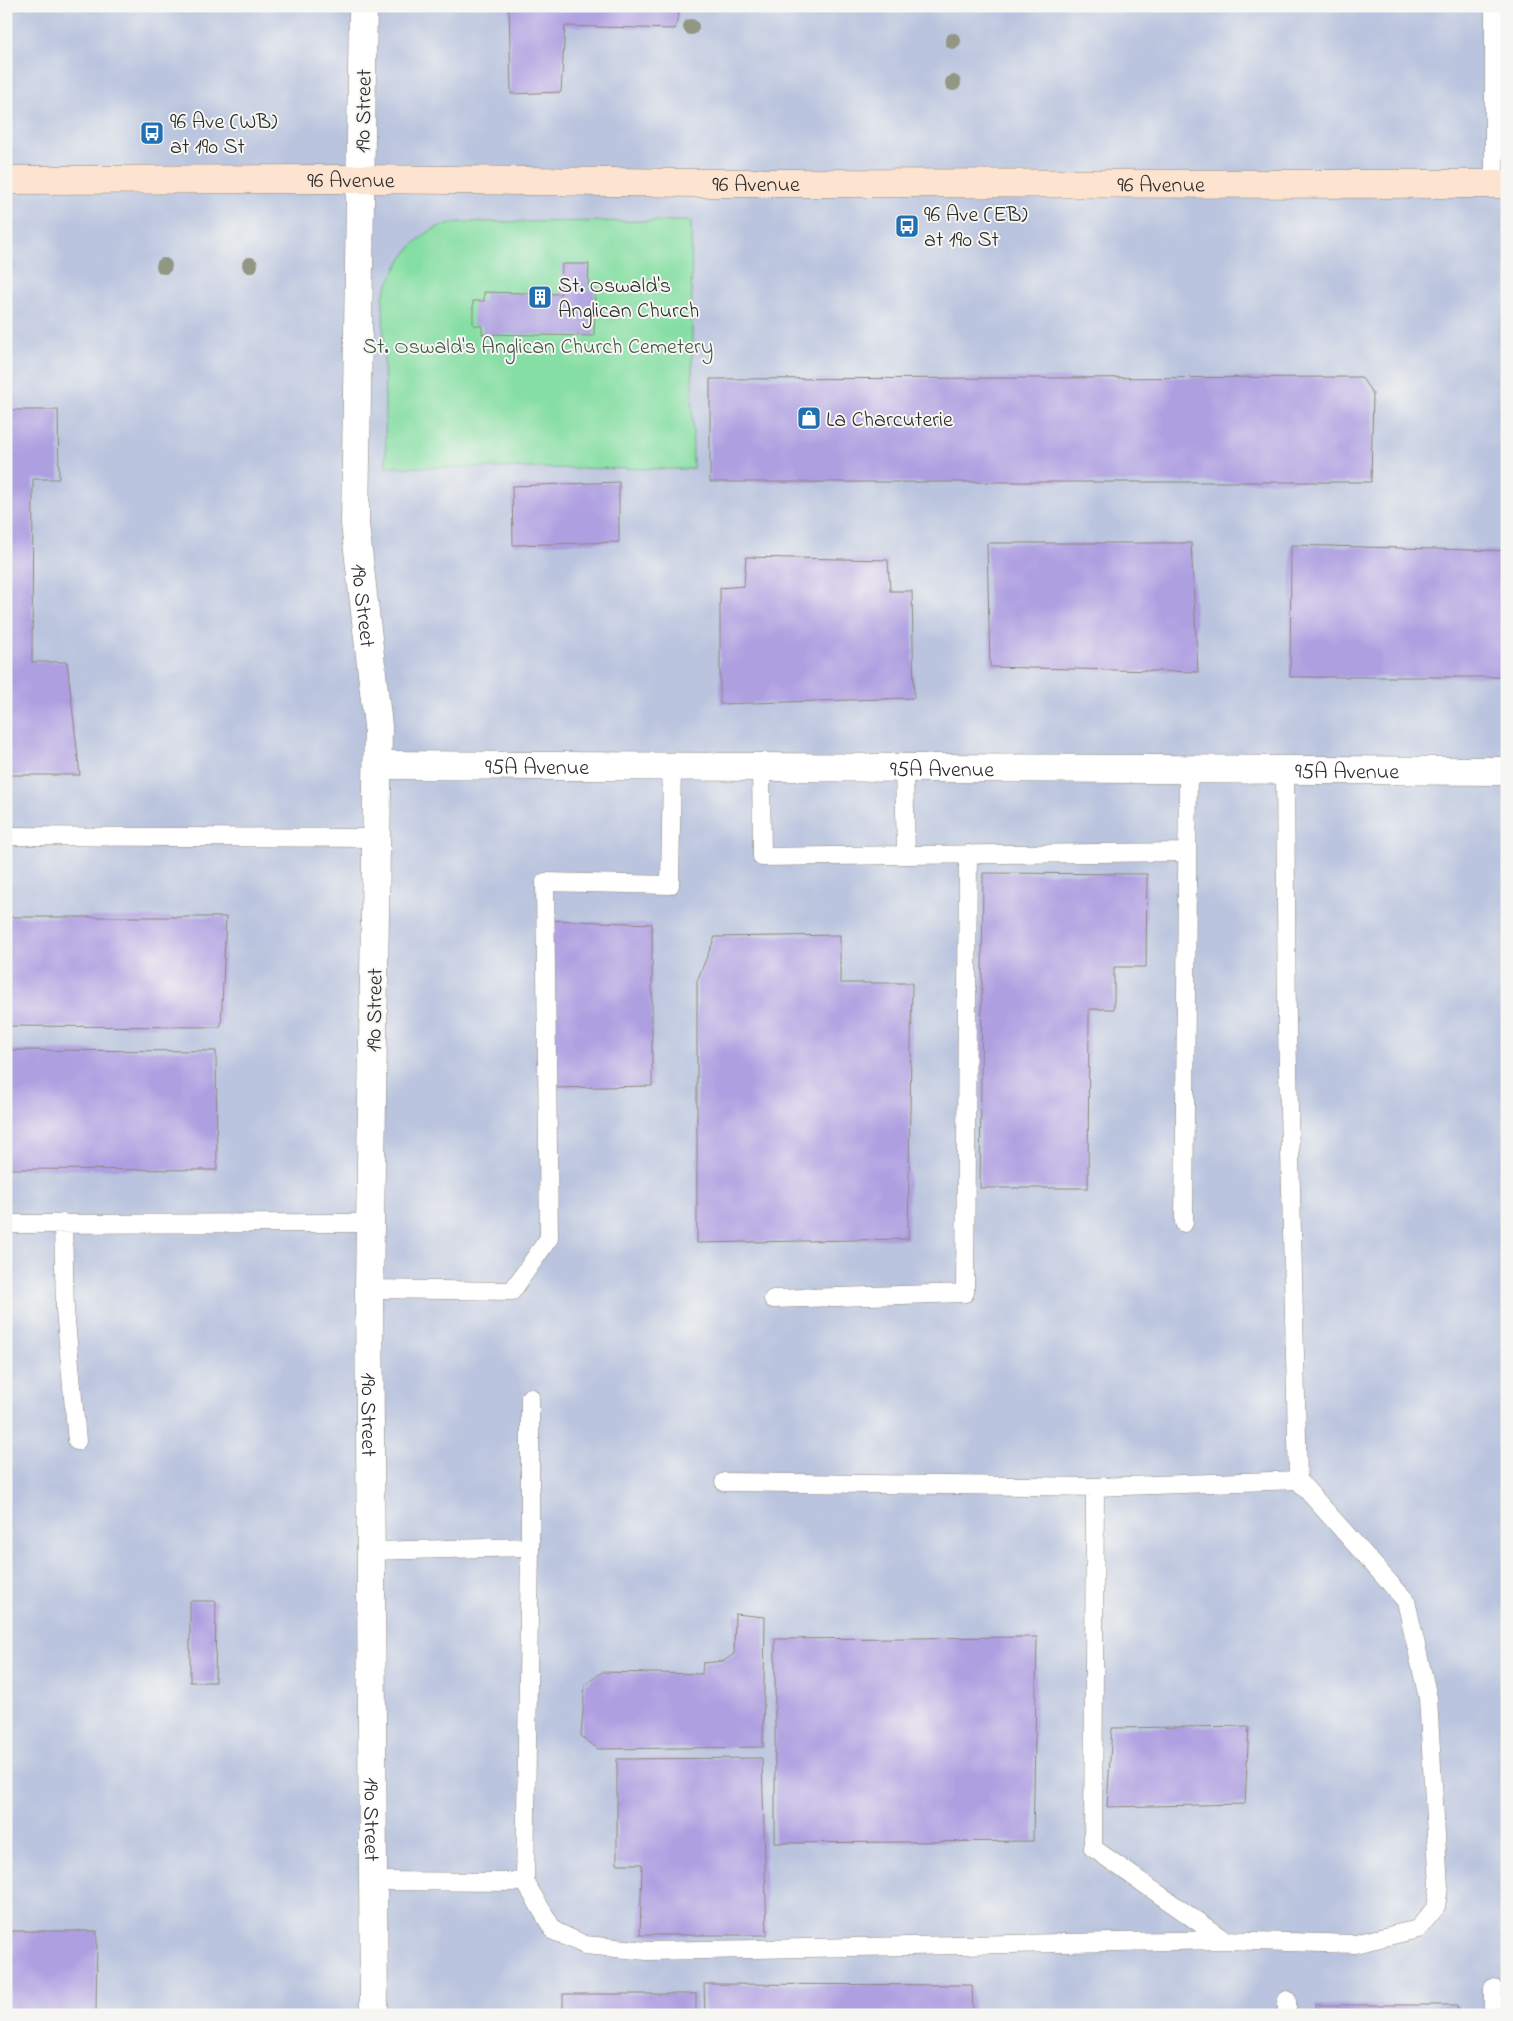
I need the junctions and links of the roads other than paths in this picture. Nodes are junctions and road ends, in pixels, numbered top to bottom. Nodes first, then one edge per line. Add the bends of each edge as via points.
1 (363, 6) edge
2 (1494, 6) edge
3 (362, 179) junction
4 (6, 180) edge
5 (1500, 184) edge
6 (378, 765) junction
7 (672, 767) junction
8 (761, 767) junction
9 (904, 768) junction
10 (1188, 769) junction
11 (1285, 770) junction
12 (1507, 771) edge
13 (6, 836) edge
14 (376, 838) junction
15 (1187, 852) junction
16 (968, 854) junction
17 (906, 855) junction
18 (1184, 1223) dead end
19 (6, 1224) edge
20 (63, 1224) junction
21 (370, 1224) junction
22 (369, 1289) junction
23 (773, 1299) dead end
24 (530, 1397) dead end
25 (77, 1442) dead end
26 (1298, 1480) junction
27 (724, 1482) dead end
28 (1095, 1487) junction
29 (530, 1547) junction
30 (370, 1551) junction
31 (372, 1882) junction
32 (525, 1882) junction
33 (1224, 1940) junction
34 (1493, 1988) dead end
35 (374, 2015) edge
36 (1493, 2015) edge

1 - 3 street, 190 Street
2 - 5 lane
3 - 4 main road, 96 Avenue
3 - 5 main road, 96 Avenue
3 - 6 street, 190 Street via 355,524 378,726
6 - 7 street, 95A Avenue
6 - 14 street, 190 Street
7 - 8 street, 95A Avenue
7 - 22 lane via 670,885 545,882 549,1238 512,1291
8 - 9 street, 95A Avenue
8 - 17 lane via 762,858
9 - 10 street, 95A Avenue
9 - 17 lane
10 - 11 street, 95A Avenue
10 - 15 lane
11 - 12 street, 95A Avenue
11 - 26 lane via 1287,1037
13 - 14 lane
14 - 21 street, 190 Street
15 - 16 lane
15 - 18 lane
16 - 17 lane
16 - 23 lane via 965,1293
19 - 20 lane
20 - 21 lane
20 - 25 lane via 65,1310
21 - 22 street, 190 Street
22 - 30 street, 190 Street
24 - 29 lane
26 - 28 lane
26 - 33 lane via 1406,1601 1428,1698 1439,1887 1436,1907 1418,1929 1355,1944
27 - 28 lane
28 - 33 lane via 1093,1848
29 - 30 lane
29 - 32 lane
30 - 31 street, 190 Street
31 - 32 lane
31 - 35 street, 190 Street
32 - 33 lane via 554,1931 585,1945 647,1951
34 - 36 lane

